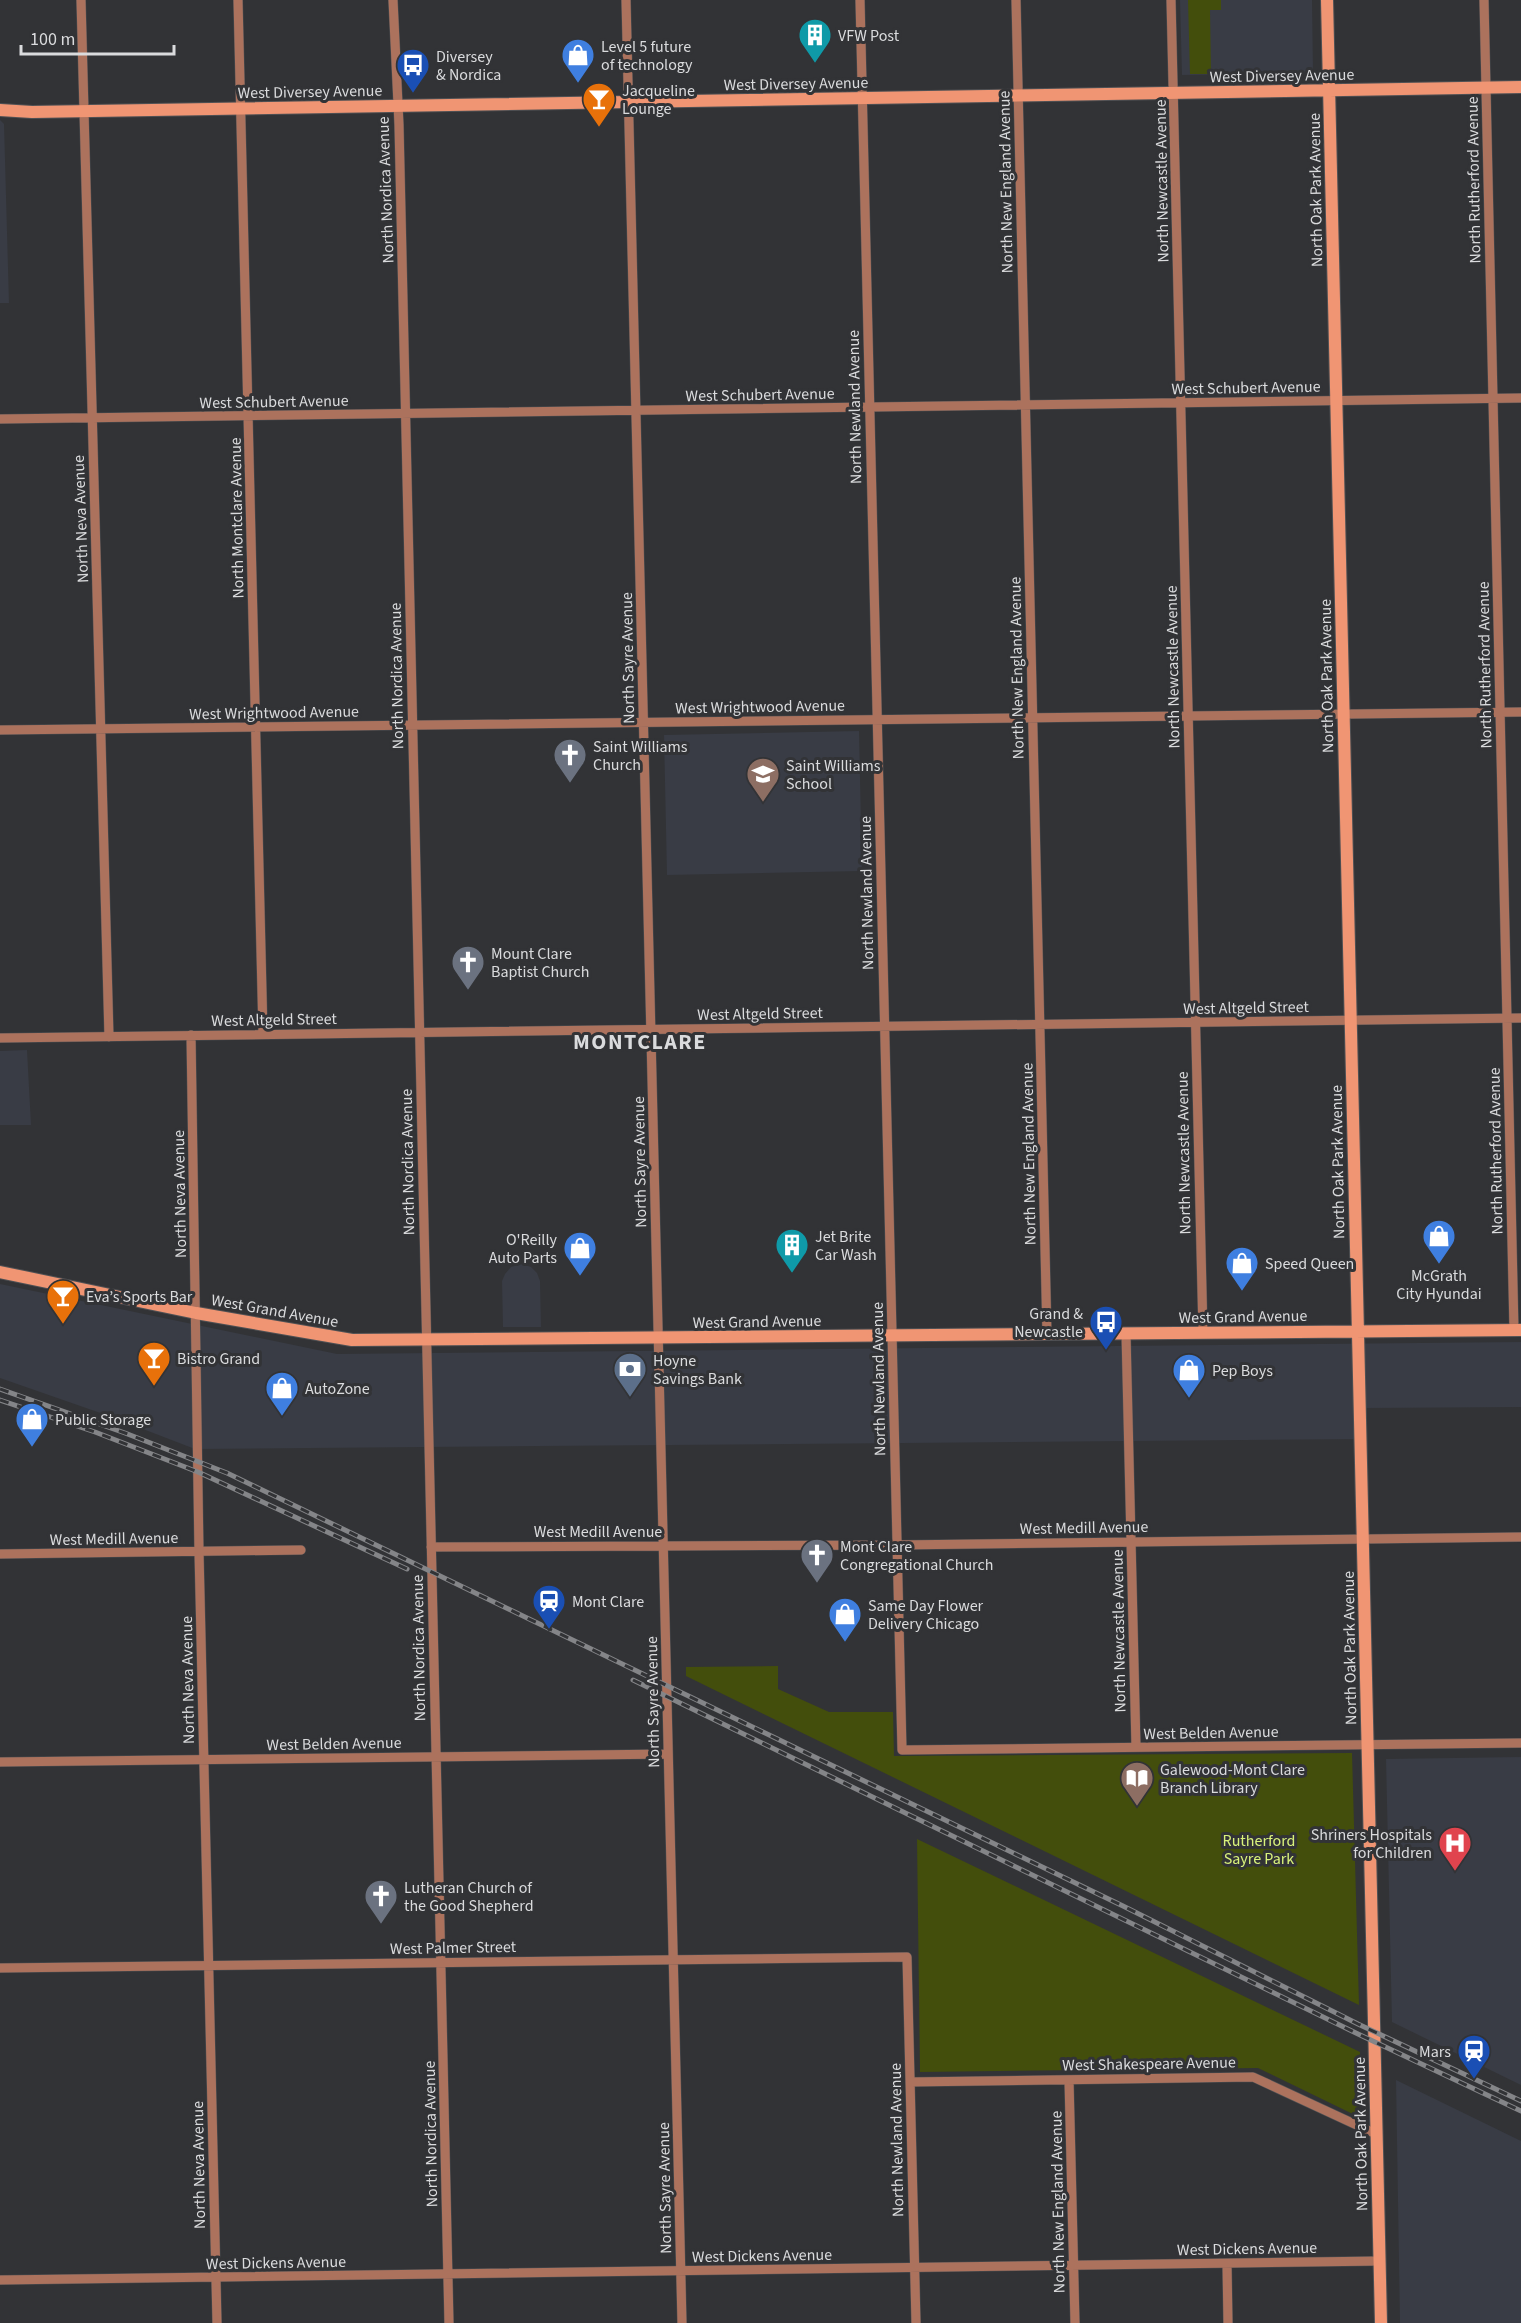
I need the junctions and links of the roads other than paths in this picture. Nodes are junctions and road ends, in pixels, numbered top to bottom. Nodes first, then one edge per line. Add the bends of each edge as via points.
1 (81, 0) edge
2 (238, 0) edge
3 (393, 0) edge
4 (626, 0) edge
5 (860, 0) edge
6 (1016, 0) edge
7 (1171, 0) edge
8 (1327, 0) edge
9 (1484, 0) edge
10 (1521, 87) edge
11 (1486, 88) junction
12 (1329, 90) junction
13 (1174, 93) junction
14 (1018, 96) junction
15 (862, 98) junction
16 (628, 102) junction
17 (397, 106) junction
18 (241, 108) junction
19 (0, 110) edge
20 (84, 111) junction
21 (1493, 398) junction
22 (1521, 398) edge
23 (1336, 400) junction
24 (1181, 403) junction
25 (1025, 405) junction
26 (869, 407) junction
27 (636, 410) junction
28 (405, 414) junction
29 (249, 416) junction
30 (92, 418) junction
31 (0, 420) edge
32 (1500, 712) junction
33 (1521, 712) edge
34 (1343, 714) junction
35 (1188, 716) junction
36 (1033, 718) junction
37 (877, 720) junction
38 (643, 723) junction
39 (412, 725) junction
40 (256, 727) junction
41 (100, 729) junction
42 (0, 730) edge
43 (1521, 1018) edge
44 (1507, 1019) junction
45 (1351, 1021) junction
46 (1195, 1023) junction
47 (1040, 1025) junction
48 (884, 1027) junction
49 (651, 1030) junction
50 (419, 1033) junction
51 (263, 1034) junction
52 (191, 1035) junction
53 (109, 1036) junction
54 (0, 1038) edge
55 (0, 1272) edge
56 (196, 1312) junction
57 (1518, 1330) edge
58 (1358, 1332) junction
59 (1203, 1333) junction
60 (1126, 1334) junction
61 (1047, 1335) junction
62 (892, 1336) junction
63 (658, 1339) junction
64 (426, 1340) junction
65 (1521, 1537) edge
66 (1363, 1540) junction
67 (1131, 1541) junction
68 (897, 1545) junction
69 (663, 1546) junction
70 (431, 1547) junction
71 (301, 1550) dead end
72 (199, 1552) junction
73 (0, 1554) edge
74 (1521, 1743) edge
75 (1367, 1744) junction
76 (1136, 1747) junction
77 (902, 1750) joint
78 (668, 1754) junction
79 (436, 1756) junction
80 (204, 1759) junction
81 (0, 1762) edge
82 (907, 1957) joint
83 (673, 1960) junction
84 (441, 1963) junction
85 (208, 1965) junction
86 (0, 1968) edge
87 (1069, 2080) junction
88 (910, 2082) junction
89 (1377, 2134) junction
90 (1380, 2261) junction
91 (1227, 2264) junction
92 (1074, 2266) junction
93 (914, 2268) junction
94 (680, 2271) junction
95 (448, 2274) junction
96 (216, 2277) junction
97 (0, 2280) edge
98 (217, 2323) edge
99 (449, 2323) edge
100 (682, 2323) edge
101 (916, 2323) edge
102 (1075, 2323) edge
103 (1228, 2323) edge
104 (1381, 2323) edge

1 - 20 street, North Neva Avenue
2 - 18 street, North Montclare Avenue
3 - 17 street, North Nordica Avenue
4 - 16 street, North Sayre Avenue
5 - 15 street, North Newland Avenue
6 - 14 street, North New England Avenue
7 - 13 street, North Newcastle Avenue
8 - 12 main road, North Oak Park Avenue
9 - 11 street, North Rutherford Avenue
10 - 11 main road, West Diversey Avenue
11 - 12 main road, West Diversey Avenue
11 - 21 street, North Rutherford Avenue
12 - 13 main road, West Diversey Avenue
12 - 23 main road, North Oak Park Avenue
13 - 14 main road, West Diversey Avenue
13 - 24 street, North Newcastle Avenue
14 - 15 main road, West Diversey Avenue
14 - 25 street, North New England Avenue
15 - 16 main road, West Diversey Avenue
15 - 26 street, North Newland Avenue
16 - 17 main road, West Diversey Avenue
16 - 27 street, North Sayre Avenue
17 - 18 main road, West Diversey Avenue
17 - 28 street, North Nordica Avenue
18 - 20 main road, West Diversey Avenue
18 - 29 street, North Montclare Avenue
19 - 20 main road, West Diversey Avenue
20 - 30 street, North Neva Avenue
21 - 22 street, West Schubert Avenue
21 - 23 street, West Schubert Avenue
21 - 32 street, North Rutherford Avenue
23 - 24 street, West Schubert Avenue
23 - 34 main road, North Oak Park Avenue
24 - 25 street, West Schubert Avenue
24 - 35 street, North Newcastle Avenue
25 - 26 street, West Schubert Avenue
25 - 36 street, North New England Avenue
26 - 27 street, West Schubert Avenue
26 - 37 street, North Newland Avenue
27 - 28 street, West Schubert Avenue
27 - 38 street, North Sayre Avenue
28 - 29 street, West Schubert Avenue
28 - 39 street, North Nordica Avenue
29 - 30 street, West Schubert Avenue
29 - 40 street, North Montclare Avenue
30 - 31 street, West Schubert Avenue
30 - 41 street, North Neva Avenue
32 - 33 street, West Wrightwood Avenue
32 - 34 street, West Wrightwood Avenue
32 - 44 street, North Rutherford Avenue
34 - 35 street, West Wrightwood Avenue
34 - 45 main road, North Oak Park Avenue
35 - 36 street, West Wrightwood Avenue
35 - 46 street, North Newcastle Avenue
36 - 37 street, West Wrightwood Avenue
36 - 47 street, North New England Avenue
37 - 38 street, West Wrightwood Avenue
37 - 48 street, North Newland Avenue
38 - 39 street, West Wrightwood Avenue
38 - 49 street, North Sayre Avenue
39 - 40 street, West Wrightwood Avenue
39 - 50 street, North Nordica Avenue
40 - 41 street, West Wrightwood Avenue
40 - 51 street, North Montclare Avenue
41 - 42 street, West Wrightwood Avenue
41 - 53 street, North Neva Avenue
43 - 44 street, West Altgeld Street
44 - 45 street, West Altgeld Street
44 - 57 street, North Rutherford Avenue
45 - 46 street, West Altgeld Street
45 - 58 main road, North Oak Park Avenue
46 - 47 street, West Altgeld Street
46 - 59 street, North Newcastle Avenue
47 - 48 street, West Altgeld Street
47 - 61 street, North New England Avenue
48 - 49 street, West Altgeld Street
48 - 62 street, North Newland Avenue
49 - 50 street, West Altgeld Street
49 - 63 street, North Sayre Avenue
50 - 51 street, West Altgeld Street
50 - 64 street, North Nordica Avenue
51 - 52 street, West Altgeld Street
52 - 53 street, West Altgeld Street
52 - 56 street, North Neva Avenue
53 - 54 street, West Altgeld Street
55 - 56 main road, West Grand Avenue
56 - 64 main road, West Grand Avenue via 352,1340
56 - 72 street, North Neva Avenue
57 - 58 main road, West Grand Avenue
58 - 59 main road, West Grand Avenue
58 - 66 main road, North Oak Park Avenue
59 - 60 main road, West Grand Avenue
60 - 61 main road, West Grand Avenue
60 - 67 street, North Newcastle Avenue
61 - 62 main road, West Grand Avenue
62 - 63 main road, West Grand Avenue
62 - 68 street, North Newland Avenue
63 - 64 main road, West Grand Avenue
63 - 69 street, North Sayre Avenue
64 - 70 street, North Nordica Avenue
65 - 66 street, West Medill Avenue
66 - 67 street, West Medill Avenue
66 - 75 main road, North Oak Park Avenue
67 - 68 street, West Medill Avenue
67 - 76 street, North Newcastle Avenue
68 - 69 street, West Medill Avenue
68 - 77 street, North Newland Avenue
69 - 70 street, West Medill Avenue
69 - 78 street, North Sayre Avenue
70 - 79 street, North Nordica Avenue
71 - 72 street, West Medill Avenue
72 - 73 street, West Medill Avenue
72 - 80 street, North Neva Avenue
74 - 75 street, West Belden Avenue
75 - 76 street, West Belden Avenue
75 - 89 main road, North Oak Park Avenue
76 - 77 street, West Belden Avenue
78 - 79 street, West Belden Avenue
78 - 83 street, North Sayre Avenue
79 - 80 street, West Belden Avenue
79 - 84 street, North Nordica Avenue
80 - 81 street, West Belden Avenue
80 - 85 street, North Neva Avenue
82 - 83 street, West Palmer Street
82 - 88 street, North Newland Avenue
83 - 84 street, West Palmer Street
83 - 94 street, North Sayre Avenue
84 - 85 street, West Palmer Street
84 - 95 street, North Nordica Avenue
85 - 86 street, West Palmer Street
85 - 96 street, North Neva Avenue
87 - 88 street, West Shakespeare Avenue
87 - 89 street, West Shakespeare Avenue via 1253,2077
87 - 92 street, North New England Avenue
88 - 93 street, North Newland Avenue
89 - 90 main road, North Oak Park Avenue
90 - 91 street, West Dickens Avenue
90 - 104 main road, North Oak Park Avenue
91 - 92 street, West Dickens Avenue
91 - 103 street
92 - 93 street, West Dickens Avenue
92 - 102 street, North New England Avenue
93 - 94 street, West Dickens Avenue
93 - 101 street, North Newland Avenue
94 - 95 street, West Dickens Avenue
94 - 100 street, North Sayre Avenue
95 - 96 street, West Dickens Avenue
95 - 99 street, North Nordica Avenue
96 - 97 street, West Dickens Avenue
96 - 98 street, North Neva Avenue

